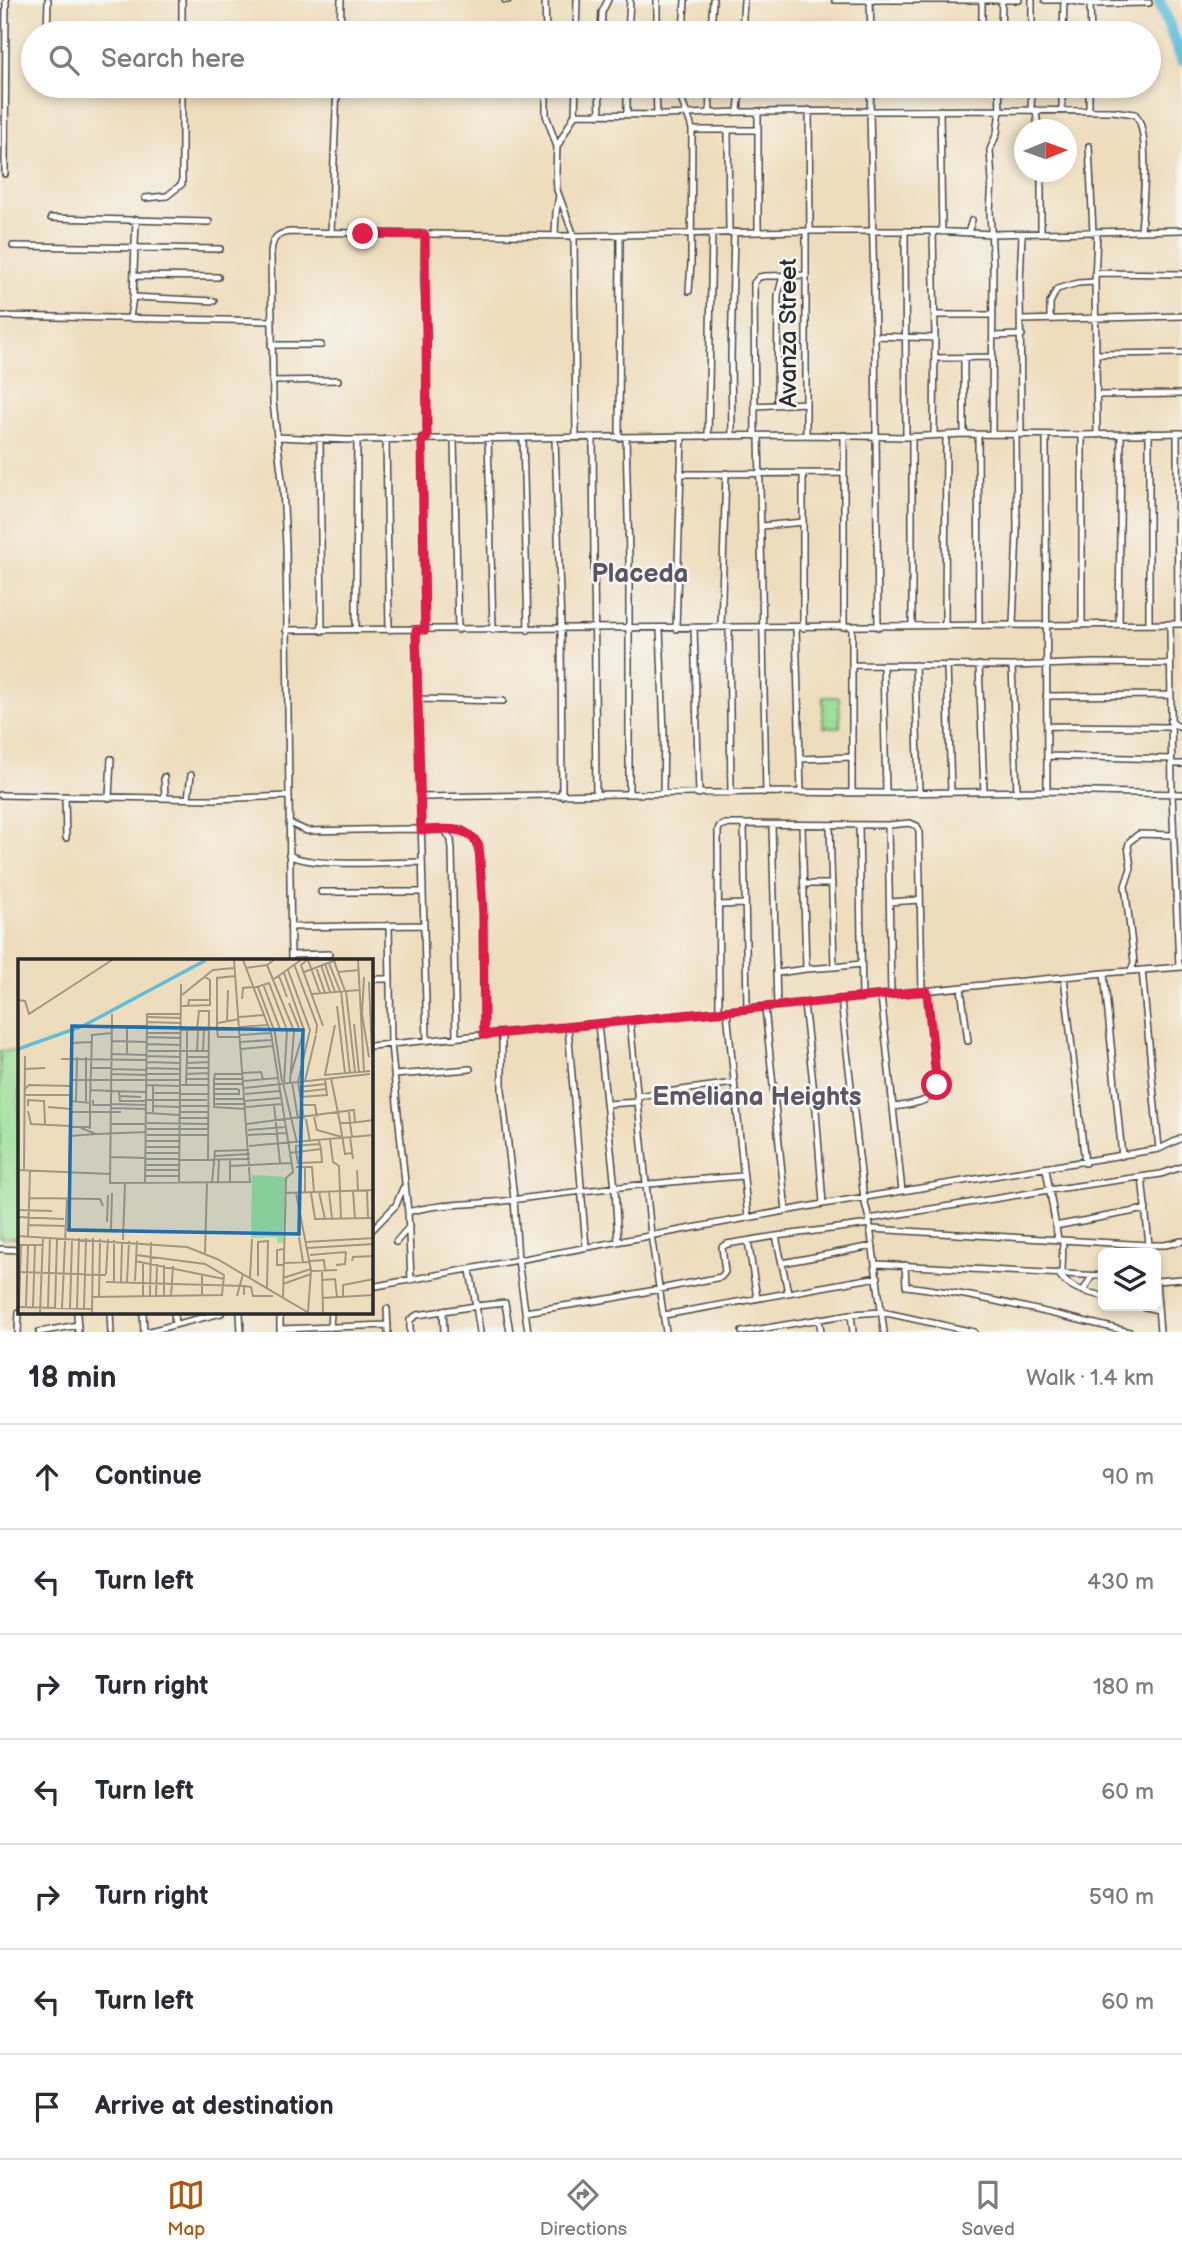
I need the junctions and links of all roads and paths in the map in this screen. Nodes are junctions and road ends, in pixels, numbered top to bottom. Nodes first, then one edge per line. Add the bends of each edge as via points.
1 (6, 0) edge
2 (48, 0) edge
3 (183, 0) edge
4 (341, 0) edge
5 (545, 0) edge
6 (577, 0) edge
7 (608, 0) edge
8 (629, 0) edge
9 (657, 0) edge
10 (685, 0) edge
11 (713, 0) edge
12 (744, 0) edge
13 (835, 0) edge
14 (1002, 0) edge
15 (1018, 0) edge
16 (1032, 0) edge
17 (1045, 0) edge
18 (1063, 0) edge
19 (870, 1) edge
20 (982, 1) edge
21 (1149, 3) dead end
22 (1090, 4) junction
23 (47, 21) edge
24 (182, 21) edge
25 (340, 21) edge
26 (546, 21) edge
27 (576, 21) edge
28 (602, 21) edge
29 (628, 21) edge
30 (657, 21) edge
31 (684, 21) edge
32 (712, 21) edge
33 (743, 21) edge
34 (871, 21) edge
35 (982, 21) edge
36 (1001, 21) edge
37 (1032, 21) edge
38 (1063, 21) edge
39 (1091, 21) edge
40 (181, 98) edge
41 (337, 98) edge
42 (546, 98) edge
43 (576, 98) edge
44 (599, 98) edge
45 (627, 98) edge
46 (656, 98) edge
47 (680, 98) edge
48 (709, 98) edge
49 (739, 98) edge
50 (871, 98) edge
51 (1000, 98) edge
52 (1033, 98) edge
53 (1062, 98) edge
54 (1089, 98) edge
55 (809, 110) junction
56 (870, 110) junction
57 (940, 110) junction
58 (1000, 110) junction
59 (1034, 110) junction
60 (1089, 110) junction
61 (758, 111) junction
62 (1062, 111) junction
63 (738, 112) junction
64 (710, 113) junction
65 (575, 114) junction
66 (688, 114) junction
67 (600, 115) junction
68 (627, 115) junction
69 (657, 115) junction
70 (1036, 119) edge
71 (692, 130) junction
72 (728, 130) junction
73 (757, 130) junction
74 (1089, 146) dead end
75 (557, 147) junction
76 (5, 174) dead end
77 (1041, 182) edge
78 (559, 196) junction
79 (145, 198) dead end
80 (51, 218) dead end
81 (136, 219) junction
82 (972, 220) dead end
83 (209, 222) dead end
84 (873, 230) junction
85 (1141, 230) junction
86 (1182, 230) edge
87 (808, 231) junction
88 (905, 231) junction
89 (933, 231) junction
90 (732, 232) junction
91 (758, 232) junction
92 (942, 232) junction
93 (331, 233) junction
94 (712, 233) junction
95 (968, 233) junction
96 (1041, 233) junction
97 (1095, 233) junction
98 (555, 234) junction
99 (692, 234) junction
100 (992, 234) junction
101 (1022, 234) junction
102 (425, 235) junction
103 (620, 235) junction
104 (574, 236) junction
105 (13, 246) dead end
106 (135, 247) junction
107 (220, 249) dead end
108 (1096, 273) junction
109 (1182, 274) edge
110 (783, 275) junction
111 (805, 275) junction
112 (134, 276) junction
113 (218, 277) dead end
114 (1095, 282) junction
115 (689, 291) dead end
116 (133, 297) junction
117 (214, 302) dead end
118 (934, 315) junction
119 (993, 315) junction
120 (0, 316) edge
121 (1182, 316) edge
122 (1097, 317) junction
123 (130, 318) junction
124 (1050, 318) junction
125 (1021, 320) junction
126 (271, 321) junction
127 (1022, 335) junction
128 (875, 336) junction
129 (993, 336) junction
130 (907, 337) junction
131 (935, 338) junction
132 (271, 345) junction
133 (321, 345) dead end
134 (1182, 353) edge
135 (1096, 354) junction
136 (992, 357) junction
137 (935, 358) junction
138 (964, 358) junction
139 (338, 380) dead end
140 (272, 381) junction
141 (1182, 394) edge
142 (1097, 395) junction
143 (805, 403) junction
144 (778, 404) junction
145 (756, 406) junction
146 (1149, 433) junction
147 (1180, 433) edge
148 (964, 434) junction
149 (978, 434) junction
150 (992, 434) junction
151 (806, 435) junction
152 (844, 435) junction
153 (934, 435) junction
154 (946, 435) junction
155 (1019, 435) junction
156 (1046, 435) junction
157 (1082, 435) junction
158 (1097, 435) junction
159 (1121, 435) junction
160 (708, 436) junction
161 (732, 436) junction
162 (757, 436) junction
163 (876, 436) junction
164 (277, 437) junction
165 (576, 437) junction
166 (909, 437) junction
167 (424, 438) junction
168 (454, 438) junction
169 (488, 438) junction
170 (523, 438) junction
171 (555, 438) junction
172 (593, 438) junction
173 (623, 438) junction
174 (682, 438) junction
175 (320, 439) junction
176 (386, 439) junction
177 (357, 440) junction
178 (726, 473) junction
179 (844, 473) junction
180 (680, 474) junction
181 (761, 474) junction
182 (803, 475) junction
183 (803, 522) junction
184 (762, 526) junction
185 (1013, 624) junction
186 (1048, 624) junction
187 (1082, 624) junction
188 (1119, 624) junction
189 (1149, 624) junction
190 (1180, 624) edge
191 (912, 625) junction
192 (945, 625) junction
193 (979, 625) junction
194 (1170, 625) junction
195 (721, 627) junction
196 (729, 627) junction
197 (762, 627) junction
198 (844, 627) junction
199 (852, 627) junction
200 (878, 627) junction
201 (561, 628) junction
202 (594, 628) junction
203 (694, 628) junction
204 (800, 628) junction
205 (356, 629) junction
206 (528, 629) junction
207 (629, 629) junction
208 (660, 629) junction
209 (676, 629) junction
210 (286, 630) junction
211 (389, 630) junction
212 (416, 630) junction
213 (425, 630) junction
214 (458, 630) junction
215 (493, 630) junction
216 (322, 631) junction
217 (1170, 664) junction
218 (852, 665) junction
219 (883, 665) junction
220 (915, 665) junction
221 (947, 665) junction
222 (979, 665) junction
223 (1046, 665) junction
224 (1012, 666) junction
225 (1170, 695) junction
226 (1046, 696) junction
227 (418, 699) junction
228 (503, 701) dead end
229 (1170, 724) junction
230 (1047, 726) junction
231 (1182, 729) edge
232 (1047, 756) junction
233 (852, 757) junction
234 (111, 759) dead end
235 (800, 759) junction
236 (1171, 761) junction
237 (1182, 764) edge
238 (191, 775) dead end
239 (164, 777) dead end
240 (1047, 791) junction
241 (766, 792) junction
242 (801, 792) junction
243 (919, 792) junction
244 (951, 792) junction
245 (984, 792) junction
246 (1017, 792) junction
247 (663, 793) junction
248 (731, 793) junction
249 (852, 793) junction
250 (887, 793) junction
251 (1172, 793) junction
252 (596, 794) junction
253 (629, 794) junction
254 (699, 794) junction
255 (1182, 794) edge
256 (0, 795) edge
257 (65, 796) junction
258 (288, 796) junction
259 (562, 796) junction
260 (420, 797) junction
261 (109, 798) junction
262 (165, 798) junction
263 (188, 798) junction
264 (289, 823) junction
265 (744, 824) junction
266 (772, 825) junction
267 (802, 825) junction
268 (830, 825) junction
269 (859, 825) junction
270 (888, 825) junction
271 (421, 830) junction
272 (445, 830) junction
273 (1173, 837) junction
274 (65, 838) dead end
275 (1182, 839) edge
276 (289, 855) junction
277 (422, 862) junction
278 (804, 884) junction
279 (832, 884) junction
280 (321, 892) dead end
281 (423, 892) junction
282 (919, 900) junction
283 (890, 902) junction
284 (745, 904) junction
285 (718, 905) junction
286 (424, 925) junction
287 (389, 926) junction
288 (290, 927) junction
289 (329, 954) dead end
290 (291, 958) edge
291 (861, 964) junction
292 (834, 967) junction
293 (1181, 967) edge
294 (806, 969) junction
295 (1142, 970) junction
296 (1131, 971) junction
297 (777, 973) junction
298 (1104, 973) junction
299 (1063, 977) junction
300 (373, 979) edge
301 (390, 979) junction
302 (961, 988) junction
303 (924, 991) junction
304 (891, 995) junction
305 (881, 996) junction
306 (862, 998) junction
307 (841, 1000) junction
308 (804, 1004) junction
309 (777, 1006) junction
310 (765, 1007) junction
311 (747, 1009) junction
312 (727, 1011) junction
313 (719, 1012) junction
314 (630, 1021) junction
315 (597, 1024) junction
316 (568, 1027) junction
317 (502, 1033) junction
318 (484, 1035) junction
319 (456, 1038) junction
320 (427, 1041) junction
321 (968, 1041) dead end
322 (391, 1044) junction
323 (373, 1046) edge
324 (470, 1069) dead end
325 (395, 1075) junction
326 (734, 1083) junction
327 (638, 1099) junction
328 (607, 1104) junction
329 (894, 1107) junction
330 (1182, 1138) edge
331 (1159, 1149) junction
332 (1122, 1156) junction
333 (1085, 1163) junction
334 (1182, 1167) edge
335 (1046, 1169) junction
336 (743, 1175) junction
337 (1142, 1177) junction
338 (648, 1184) junction
339 (405, 1185) junction
340 (615, 1189) junction
341 (582, 1190) junction
342 (1049, 1190) junction
343 (902, 1191) junction
344 (514, 1199) junction
345 (864, 1199) junction
346 (823, 1204) junction
347 (1146, 1209) junction
348 (786, 1211) junction
349 (408, 1212) junction
350 (748, 1218) junction
351 (870, 1224) junction
352 (1055, 1226) junction
353 (409, 1227) junction
354 (373, 1229) edge
355 (651, 1235) junction
356 (776, 1236) junction
357 (1061, 1240) junction
358 (748, 1241) junction
359 (1182, 1241) edge
360 (396, 1242) dead end
361 (618, 1242) junction
362 (1149, 1245) junction
363 (873, 1246) junction
364 (586, 1247) junction
365 (0, 1249) edge
366 (18, 1250) edge
367 (518, 1260) junction
368 (782, 1263) junction
369 (876, 1264) junction
370 (905, 1265) junction
371 (470, 1270) junction
372 (1060, 1273) junction
373 (1092, 1276) junction
374 (1098, 1276) edge
375 (878, 1277) junction
376 (1182, 1279) edge
377 (411, 1280) junction
378 (1161, 1281) edge
379 (373, 1287) edge
380 (658, 1289) junction
381 (1083, 1291) junction
382 (788, 1292) junction
383 (1098, 1295) edge
384 (757, 1298) junction
385 (476, 1306) junction
386 (387, 1308) dead end
387 (443, 1310) junction
388 (1158, 1311) edge
389 (525, 1312) junction
390 (882, 1312) junction
391 (19, 1314) edge
392 (110, 1314) edge
393 (143, 1314) edge
394 (174, 1314) edge
395 (206, 1314) edge
396 (240, 1314) edge
397 (331, 1314) edge
398 (850, 1314) junction
399 (664, 1315) junction
400 (819, 1319) junction
401 (175, 1324) junction
402 (793, 1324) junction
403 (330, 1328) junction
404 (78, 1329) edge
405 (388, 1329) edge
406 (280, 1331) edge
407 (18, 1332) edge
408 (38, 1332) edge
409 (111, 1332) edge
410 (145, 1332) edge
411 (241, 1332) edge
412 (410, 1332) edge
413 (444, 1332) edge
414 (480, 1332) edge
415 (510, 1332) edge
416 (528, 1332) edge
417 (666, 1332) edge
418 (744, 1332) edge
419 (794, 1332) edge
420 (821, 1332) edge
421 (853, 1332) edge
422 (884, 1332) edge
423 (974, 1332) edge
424 (1130, 1332) edge
425 (1160, 1332) edge

1 - 76 street
2 - 23 street
3 - 24 street
4 - 25 street
5 - 26 street
6 - 27 street
7 - 28 street
8 - 29 street
9 - 30 street
10 - 31 street
11 - 32 street
12 - 33 street
13 - 19 street
14 - 15 street
14 - 20 street
14 - 36 street
16 - 37 street
17 - 18 street
18 - 22 street
18 - 38 street
19 - 20 street
19 - 34 street
20 - 35 street
21 - 22 street
22 - 39 street
40 - 79 street via 183,184 167,196
41 - 93 street
42 - 75 street via 546,115
43 - 65 street
44 - 67 street
45 - 68 street
46 - 69 street
47 - 66 street
48 - 64 street
49 - 63 street
50 - 56 street
51 - 58 street
52 - 59 street
53 - 62 street
54 - 60 street
55 - 56 street
55 - 61 street
55 - 87 street, Avanza Street
56 - 57 street
56 - 84 street
57 - 58 street
57 - 92 street
58 - 59 street
58 - 100 street via 990,150
59 - 62 street
59 - 70 street
60 - 62 street
60 - 85 street via 1131,113 1142,123
61 - 63 street
61 - 73 street
63 - 64 street
64 - 66 street
65 - 67 street
65 - 75 street
66 - 69 street
66 - 71 street
67 - 68 street
68 - 69 street
71 - 72 street
71 - 99 street
72 - 73 street
72 - 90 street
73 - 91 street
74 - 97 street
75 - 78 street
77 - 96 street
78 - 98 street
78 - 104 street
80 - 81 street
81 - 83 street
81 - 106 street
82 - 95 street
84 - 87 street
84 - 88 street
84 - 128 street
85 - 86 street
85 - 97 street
87 - 91 street
87 - 111 street, Avanza Street
88 - 89 street
88 - 130 street
89 - 92 street
89 - 118 street
90 - 91 street
90 - 94 street
90 - 161 street
92 - 95 street
93 - 102 street
93 - 126 street via 285,233 272,241
94 - 99 street
94 - 160 street
95 - 100 street
96 - 97 street
96 - 101 street
97 - 108 street
98 - 102 street
98 - 104 street
99 - 103 street
99 - 115 street
100 - 101 street
100 - 119 street
101 - 125 street
102 - 167 street
103 - 104 street
103 - 173 street
104 - 165 street
105 - 106 street
106 - 107 street
106 - 112 street
108 - 109 street
108 - 114 street
110 - 111 street
110 - 144 street via 778,295
110 - 145 street via 759,277 754,283
111 - 143 street, Avanza Street
112 - 113 street
112 - 116 street
114 - 122 street
114 - 124 street via 1057,289 1051,298
116 - 117 street
116 - 123 street
118 - 119 street
118 - 131 street
119 - 129 street
120 - 123 street
121 - 122 street
122 - 124 street
122 - 135 street
123 - 126 street
124 - 125 street
125 - 127 street
126 - 132 street
127 - 129 street
127 - 155 street
128 - 130 street
128 - 163 street
129 - 136 street
130 - 131 street
130 - 166 street
131 - 137 street
132 - 133 street
132 - 140 street
134 - 135 street
135 - 142 street
136 - 138 street
136 - 150 street
137 - 138 street
137 - 153 street
138 - 148 street
139 - 140 street
140 - 164 street
141 - 142 street
142 - 158 street
143 - 144 street
143 - 151 street, Avanza Street
144 - 145 street
145 - 162 street
146 - 147 street
146 - 159 street
146 - 189 street
147 - 190 street
148 - 149 street
148 - 154 street
149 - 150 street
149 - 193 street
150 - 155 street
151 - 152 street
151 - 162 street
152 - 163 street
152 - 179 street
153 - 154 street
153 - 166 street
154 - 192 street
155 - 156 street
155 - 185 street
156 - 157 street
156 - 186 street
157 - 158 street
157 - 187 street
158 - 159 street
159 - 188 street
160 - 161 street
160 - 174 street
161 - 162 street
162 - 181 street
163 - 166 street
163 - 200 street
164 - 175 street
164 - 210 street via 285,518
165 - 171 street
165 - 172 street
166 - 191 street
167 - 168 street
167 - 176 street
167 - 213 street
168 - 169 street
168 - 214 street
169 - 170 street
169 - 215 street
170 - 171 street
170 - 206 street
171 - 201 street
172 - 173 street
172 - 202 street
173 - 174 street
173 - 207 street
174 - 180 street
175 - 177 street
175 - 216 street
176 - 177 street
176 - 211 street
177 - 205 street
178 - 180 street
178 - 181 street
178 - 195 street
179 - 182 street
179 - 198 street
180 - 209 street
181 - 182 street
181 - 184 street
182 - 183 street
183 - 184 street
183 - 204 street
184 - 197 street
185 - 186 street
185 - 193 street
186 - 187 street
186 - 223 street
187 - 188 street
188 - 189 street
189 - 194 street
190 - 194 street
191 - 192 street
191 - 200 street
192 - 193 street
194 - 217 street
195 - 196 street
195 - 203 street
196 - 197 street
196 - 248 street
197 - 204 street
197 - 241 street
198 - 199 street
198 - 204 street
199 - 200 street
199 - 218 street
201 - 202 street
201 - 206 street
201 - 259 street
202 - 207 street
202 - 252 street
203 - 209 street
203 - 254 street
204 - 235 street
205 - 211 street
205 - 216 street
206 - 215 street
207 - 208 street
207 - 253 street
208 - 209 street
208 - 247 street
210 - 216 street
210 - 258 street
211 - 212 street
212 - 213 street
212 - 227 street
213 - 214 street
214 - 215 street
217 - 223 street
217 - 225 street
218 - 219 street
218 - 233 street
219 - 220 street
219 - 250 street
220 - 221 street
220 - 243 street
221 - 222 street
221 - 244 street
222 - 224 street
222 - 245 street
223 - 224 street
223 - 226 street
224 - 246 street
225 - 226 street
225 - 229 street
226 - 230 street
227 - 228 street
227 - 260 street
229 - 230 street
229 - 231 street
229 - 236 street
230 - 232 street
232 - 236 street
232 - 240 street
233 - 235 street
233 - 249 street
234 - 261 street
235 - 242 street
236 - 237 street
236 - 251 street
238 - 263 street
239 - 262 street
240 - 246 street
240 - 251 street
241 - 242 street
241 - 248 street
242 - 249 street
243 - 244 street
243 - 250 street
244 - 245 street
245 - 246 street
247 - 253 street
247 - 254 street
248 - 254 street
249 - 250 street
251 - 255 street
251 - 273 street
252 - 253 street
252 - 259 street
256 - 257 street
257 - 261 street
257 - 274 street
258 - 263 street
258 - 264 street
259 - 260 street
260 - 271 street
261 - 262 street
262 - 263 street
264 - 271 street via 307,831
264 - 276 street
265 - 266 street
265 - 284 street
265 - 285 street via 725,824 718,831
266 - 267 street
266 - 297 street
267 - 268 street
267 - 278 street
268 - 269 street
268 - 279 street
269 - 270 street
269 - 291 street
270 - 282 street via 917,826
270 - 283 street
271 - 272 street
271 - 277 street
272 - 318 street via 462,830 479,846
272 - 319 street via 452,850
273 - 275 street
273 - 293 street
273 - 296 street via 1139,834 1128,846 1131,868 1125,886 1134,962
276 - 277 street via 302,861
276 - 288 street
277 - 281 street
278 - 279 street
278 - 294 street
279 - 292 street
280 - 281 street
281 - 286 street
282 - 283 street
282 - 303 street
283 - 304 street
284 - 285 street
284 - 311 street
285 - 313 street
286 - 287 street
286 - 320 street
287 - 288 street
287 - 301 street
288 - 290 street
289 - 290 street
291 - 292 street
291 - 306 street
292 - 294 street
293 - 295 street
294 - 297 street
295 - 296 street
295 - 331 street
296 - 298 street
297 - 309 street
298 - 299 street
298 - 332 street
299 - 302 street
299 - 333 street
300 - 301 street
301 - 322 street
302 - 303 street
302 - 321 street
303 - 304 street
303 - 329 street via 935,1094 926,1101
304 - 305 street
305 - 306 street
305 - 329 street
306 - 307 street
307 - 308 street
307 - 345 street
308 - 309 street
308 - 346 street
309 - 310 street
310 - 311 street
310 - 348 street
311 - 312 street
312 - 313 street
312 - 326 street
313 - 314 street
314 - 315 street
314 - 327 street
315 - 316 street
315 - 328 street
316 - 317 street
316 - 341 street
317 - 318 street
317 - 344 street via 502,1090
318 - 319 street
319 - 320 street
320 - 322 street
322 - 323 street
322 - 325 street
324 - 325 street
325 - 339 street
326 - 327 street
326 - 336 street
327 - 328 street
327 - 338 street
328 - 340 street
329 - 343 street
330 - 331 street
331 - 332 street
332 - 333 street
333 - 335 street
334 - 337 street
335 - 342 street
335 - 343 street
336 - 338 street
336 - 350 street
337 - 342 street
337 - 347 street
338 - 340 street
338 - 355 street
339 - 349 street
339 - 354 street via 396,1205
340 - 341 street
340 - 361 street
341 - 344 street
341 - 364 street
342 - 351 street
342 - 352 street
343 - 345 street
344 - 349 street
344 - 367 street
345 - 346 street
345 - 351 street
346 - 348 street
347 - 352 street
347 - 362 street
348 - 350 street
349 - 353 street
350 - 355 street
351 - 356 street
351 - 357 street
351 - 363 street
352 - 357 street
353 - 360 street
353 - 377 street
355 - 361 street
355 - 380 street
356 - 358 street
356 - 368 street
357 - 362 street
357 - 372 street
358 - 380 street via 724,1245 725,1272 721,1277
358 - 384 street
359 - 362 street
361 - 364 street
363 - 368 street
363 - 369 street
364 - 367 street
365 - 366 street
367 - 371 street
367 - 389 street
368 - 382 street
369 - 370 street
369 - 375 street
370 - 372 street
370 - 424 street via 906,1286
371 - 377 street
371 - 385 street
372 - 373 street
372 - 381 street via 1063,1281
373 - 374 street
373 - 381 street
375 - 382 street
375 - 390 street
376 - 378 street
377 - 379 street
380 - 389 street
380 - 399 street
381 - 383 street
382 - 384 street
384 - 399 street
385 - 387 street
385 - 414 street
385 - 415 street via 505,1303
386 - 405 street
387 - 412 street via 414,1317
387 - 413 street
388 - 425 street
389 - 416 street
390 - 398 street
390 - 422 street
390 - 423 street
391 - 407 street
392 - 409 street
393 - 410 street
394 - 401 street
395 - 401 street
396 - 411 street
397 - 403 street
398 - 400 street
398 - 421 street
399 - 417 street
400 - 402 street
400 - 420 street
401 - 410 street
402 - 418 street
402 - 419 street
403 - 405 street
403 - 406 street
404 - 408 street

